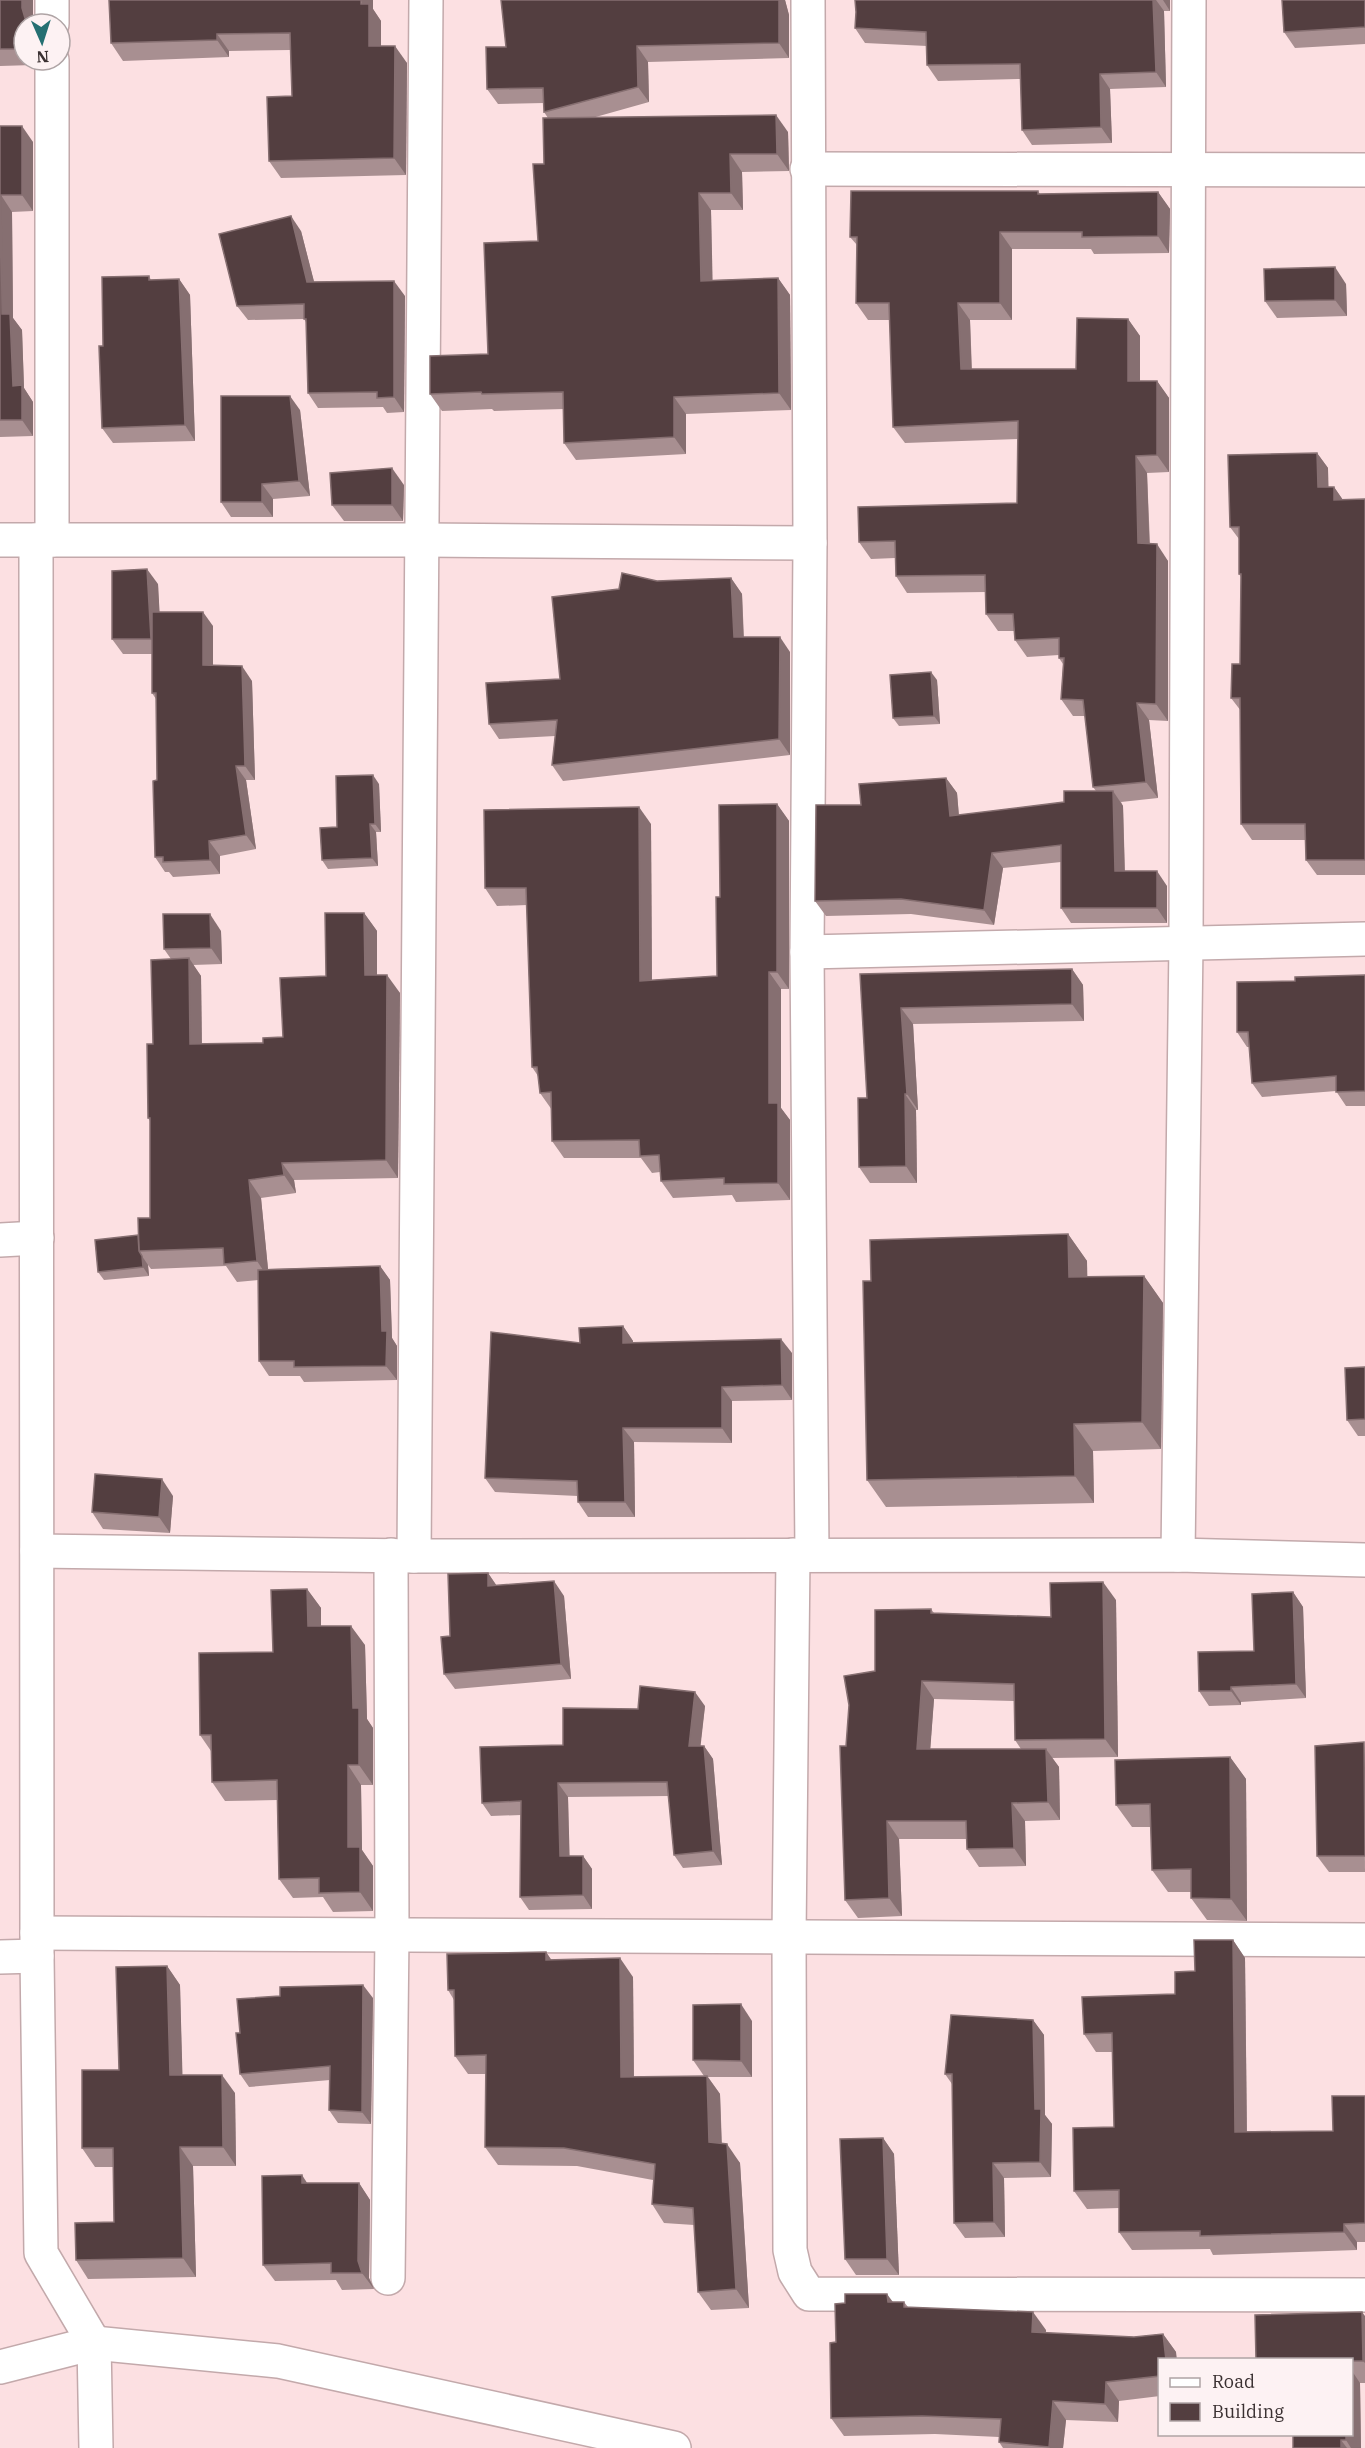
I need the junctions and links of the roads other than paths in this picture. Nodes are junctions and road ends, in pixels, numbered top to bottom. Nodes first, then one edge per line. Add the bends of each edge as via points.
1 (426, 0) edge
2 (807, 0) edge
3 (1189, 0) edge
4 (52, 72) edge
5 (807, 169) junction
6 (1365, 170) edge
7 (1188, 172) junction
8 (0, 540) edge
9 (44, 540) junction
10 (423, 540) junction
11 (810, 543) junction
12 (1365, 939) edge
13 (1186, 944) junction
14 (807, 952) junction
15 (37, 1238) junction
16 (0, 1240) edge
17 (37, 1551) junction
18 (803, 1555) junction
19 (1178, 1555) junction
20 (403, 1556) junction
21 (1365, 1560) edge
22 (392, 1935) junction
23 (789, 1937) junction
24 (1365, 1940) edge
25 (37, 1944) junction
26 (0, 1957) edge
27 (388, 2278) dead end
28 (1365, 2295) edge
29 (94, 2343) junction
30 (0, 2367) edge
31 (96, 2448) edge
32 (674, 2448) edge

1 - 10 street
2 - 5 street
3 - 7 street
4 - 9 street
5 - 7 street
5 - 11 street
6 - 7 street
7 - 13 street
8 - 9 street
9 - 10 street
9 - 15 street
10 - 11 street
10 - 20 street
11 - 14 street
12 - 13 street
13 - 14 street
13 - 19 street
14 - 18 street
15 - 16 street
15 - 17 street
17 - 20 street
17 - 25 street
18 - 19 street
18 - 20 street
18 - 23 street
19 - 21 street
20 - 22 street
22 - 23 street
22 - 25 street
22 - 27 street
23 - 24 street
23 - 28 street via 790,2250 795,2272 810,2294
25 - 26 street
25 - 29 street via 41,2253
29 - 30 street
29 - 31 street
29 - 32 street via 278,2361

